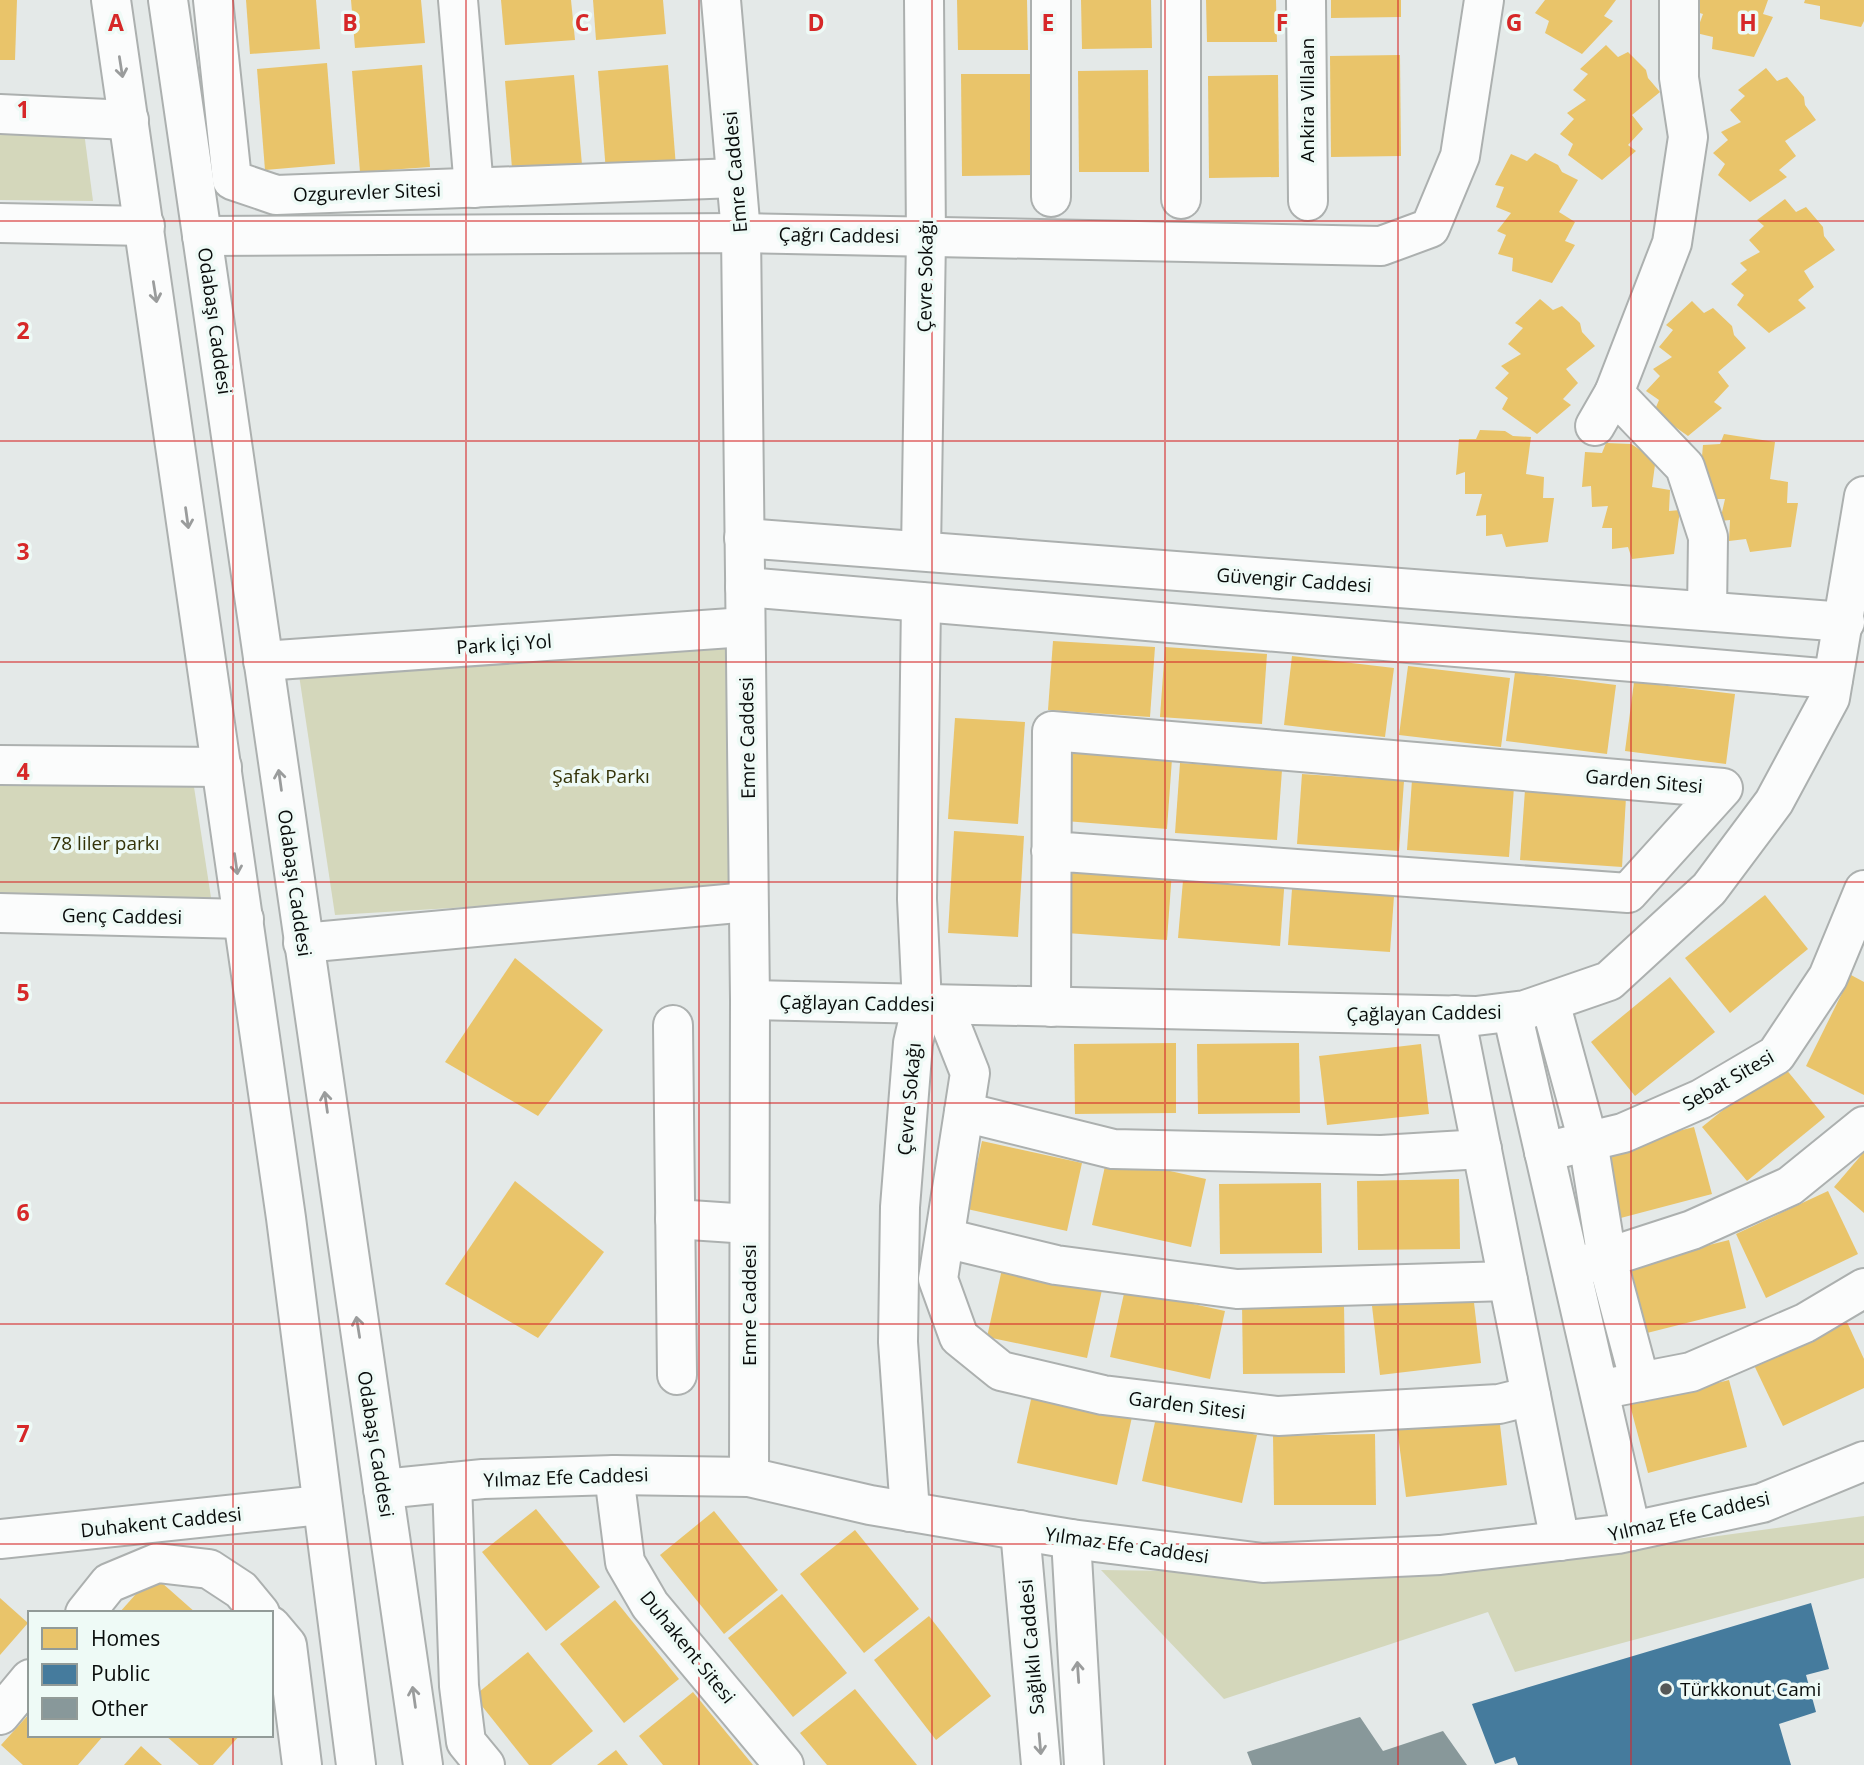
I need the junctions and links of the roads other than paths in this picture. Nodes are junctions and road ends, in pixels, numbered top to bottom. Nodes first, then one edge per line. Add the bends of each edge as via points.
1 (111, 0) edge
2 (168, 0) edge
3 (213, 0) edge
4 (458, 0) edge
5 (721, 0) edge
6 (924, 0) edge
7 (1051, 0) edge
8 (1181, 0) edge
9 (1306, 0) edge
10 (1484, 0) edge
11 (1679, 0) edge
12 (0, 114) edge
13 (129, 120) junction
14 (736, 178) junction
15 (474, 188) junction
16 (1051, 197) dead end
17 (1181, 199) dead end
18 (1308, 201) dead end
19 (0, 223) edge
20 (145, 226) junction
21 (741, 233) junction
22 (202, 236) junction
23 (926, 237) junction
24 (1614, 393) junction
25 (1595, 426) dead end
26 (1864, 496) edge
27 (744, 538) junction
28 (920, 551) junction
29 (745, 587) junction
30 (921, 602) junction
31 (1707, 611) junction
32 (1845, 622) junction
33 (745, 628) junction
34 (263, 661) junction
35 (1833, 679) junction
36 (0, 765) edge
37 (222, 767) junction
38 (1051, 852) junction
39 (1864, 890) edge
40 (748, 902) junction
41 (0, 913) edge
42 (243, 919) junction
43 (303, 943) junction
44 (750, 1000) junction
45 (1550, 1002) junction
46 (932, 1004) junction
47 (1051, 1007) junction
48 (1512, 1012) junction
49 (1455, 1015) junction
50 (673, 1025) dead end
51 (964, 1112) junction
52 (1864, 1126) edge
53 (1588, 1141) junction
54 (1482, 1149) junction
55 (1545, 1152) junction
56 (675, 1219) junction
57 (749, 1224) junction
58 (945, 1238) junction
59 (1607, 1259) junction
60 (1571, 1269) junction
61 (1508, 1281) junction
62 (1864, 1288) edge
63 (677, 1375) dead end
64 (1640, 1382) junction
65 (1599, 1390) junction
66 (1531, 1396) junction
67 (1864, 1461) edge
68 (614, 1475) junction
69 (749, 1478) junction
70 (452, 1482) junction
71 (383, 1489) junction
72 (321, 1505) junction
73 (910, 1512) junction
74 (1020, 1530) junction
75 (1631, 1531) junction
76 (0, 1539) edge
77 (1071, 1539) junction
78 (1560, 1541) junction
79 (87, 1611) edge
80 (258, 1611) edge
81 (273, 1628) edge
82 (28, 1681) edge
83 (0, 1715) edge
84 (294, 1758) edge
85 (356, 1765) edge
86 (423, 1765) edge
87 (485, 1765) edge
88 (784, 1765) edge
89 (1041, 1765) edge
90 (1084, 1765) edge

1 -> 13 street
2 - 22 street, Odabaşı Caddesi
3 - 15 street, Ozgurevler Sitesi via 232,180 276,195
4 - 15 street
5 - 14 street, Emre Caddesi
6 - 23 street, Çevre Sokağı
7 - 16 street
8 - 17 street
9 - 18 street, Ankira Villalan
10 - 23 street, Çağrı Caddesi via 1460,156 1430,228 1381,246
11 - 24 street via 1679,78 1688,137 1672,243
12 - 13 street
13 - 20 street
14 - 15 street, Ozgurevler Sitesi
14 - 21 street, Emre Caddesi
19 - 20 street
20 -> 37 street
21 - 22 street, Çağrı Caddesi
21 - 23 street, Çağrı Caddesi
21 - 27 street, Emre Caddesi
22 - 34 street, Odabaşı Caddesi
23 - 28 street, Çevre Sokağı
24 - 25 street
24 - 31 street via 1685,467 1709,537
26 - 32 street, Çağlayan Caddesi
27 - 28 street, Güvengir Caddesi
27 - 29 street, Emre Caddesi
28 - 31 street, Güvengir Caddesi
29 - 30 street
29 - 33 street, Emre Caddesi
30 - 35 street
30 - 46 street, Çevre Sokağı via 917,899
31 - 32 street, Güvengir Caddesi
32 - 35 street, Çağlayan Caddesi
33 - 34 street, Park İçi Yol
33 - 40 street, Emre Caddesi
43 -> 34 street, Odabaşı Caddesi
35 - 45 street, Çağlayan Caddesi via 1830,698 1774,802 1709,889 1609,981
36 - 37 street
37 -> 42 street
38 - 38 street, Garden Sitesi via 1052,731 1723,788 1628,893
38 - 47 street, Garden Sitesi
39 - 53 street, Sebat Sitesi via 1828,977 1776,1055 1701,1099 1623,1133
40 - 43 street
40 - 44 street, Emre Caddesi
41 - 42 street, Genç Caddesi
42 - 72 street
71 -> 43 street, Odabaşı Caddesi
44 - 46 street, Çağlayan Caddesi
44 - 57 street, Emre Caddesi
45 - 48 street, Çağlayan Caddesi
45 - 53 street
46 - 47 street, Çağlayan Caddesi
46 - 51 street, Garden Sitesi via 970,1073
46 - 73 street, Çevre Sokağı via 913,1043 900,1207 898,1342
47 - 49 street, Çağlayan Caddesi
48 - 49 street, Çağlayan Caddesi
48 - 55 street
49 - 54 street
50 - 56 street
51 - 54 street via 1113,1149 1381,1155
51 - 58 street, Garden Sitesi
52 - 59 street via 1790,1186 1692,1230
53 - 55 street, Sebat Sitesi
53 - 59 street
54 - 61 street
55 - 60 street
56 - 57 street
56 - 63 street
57 - 69 street, Emre Caddesi
58 - 61 street via 1056,1265 1237,1289
58 - 66 street, Garden Sitesi via 938,1279 959,1337 1001,1371 1103,1395 1278,1416 1499,1404
59 - 60 street
59 - 64 street
60 - 65 street
61 - 66 street
62 - 64 street via 1805,1324 1691,1372
64 - 65 street
65 - 75 street
66 - 78 street
67 - 75 street, Yılmaz Efe Caddesi via 1762,1503
68 - 69 street, Yılmaz Efe Caddesi
68 - 70 street, Yılmaz Efe Caddesi
68 - 88 street, Duhakent Sitesi via 625,1562 650,1605
69 - 73 street, Yılmaz Efe Caddesi
70 - 71 street, Yılmaz Efe Caddesi
70 - 87 street via 463,1720 466,1742
86 -> 71 street, Odabaşı Caddesi
72 - 76 street, Duhakent Caddesi
72 - 85 street
73 - 74 street, Yılmaz Efe Caddesi
74 - 77 street, Yılmaz Efe Caddesi
74 -> 89 street, Sağlıklı Caddesi
75 - 78 street, Yılmaz Efe Caddesi
77 - 78 street, Yılmaz Efe Caddesi via 1263,1563 1440,1555
90 -> 77 street
79 - 80 street via 109,1583 157,1563 209,1569 241,1590
81 - 84 street via 287,1645
82 - 83 street

